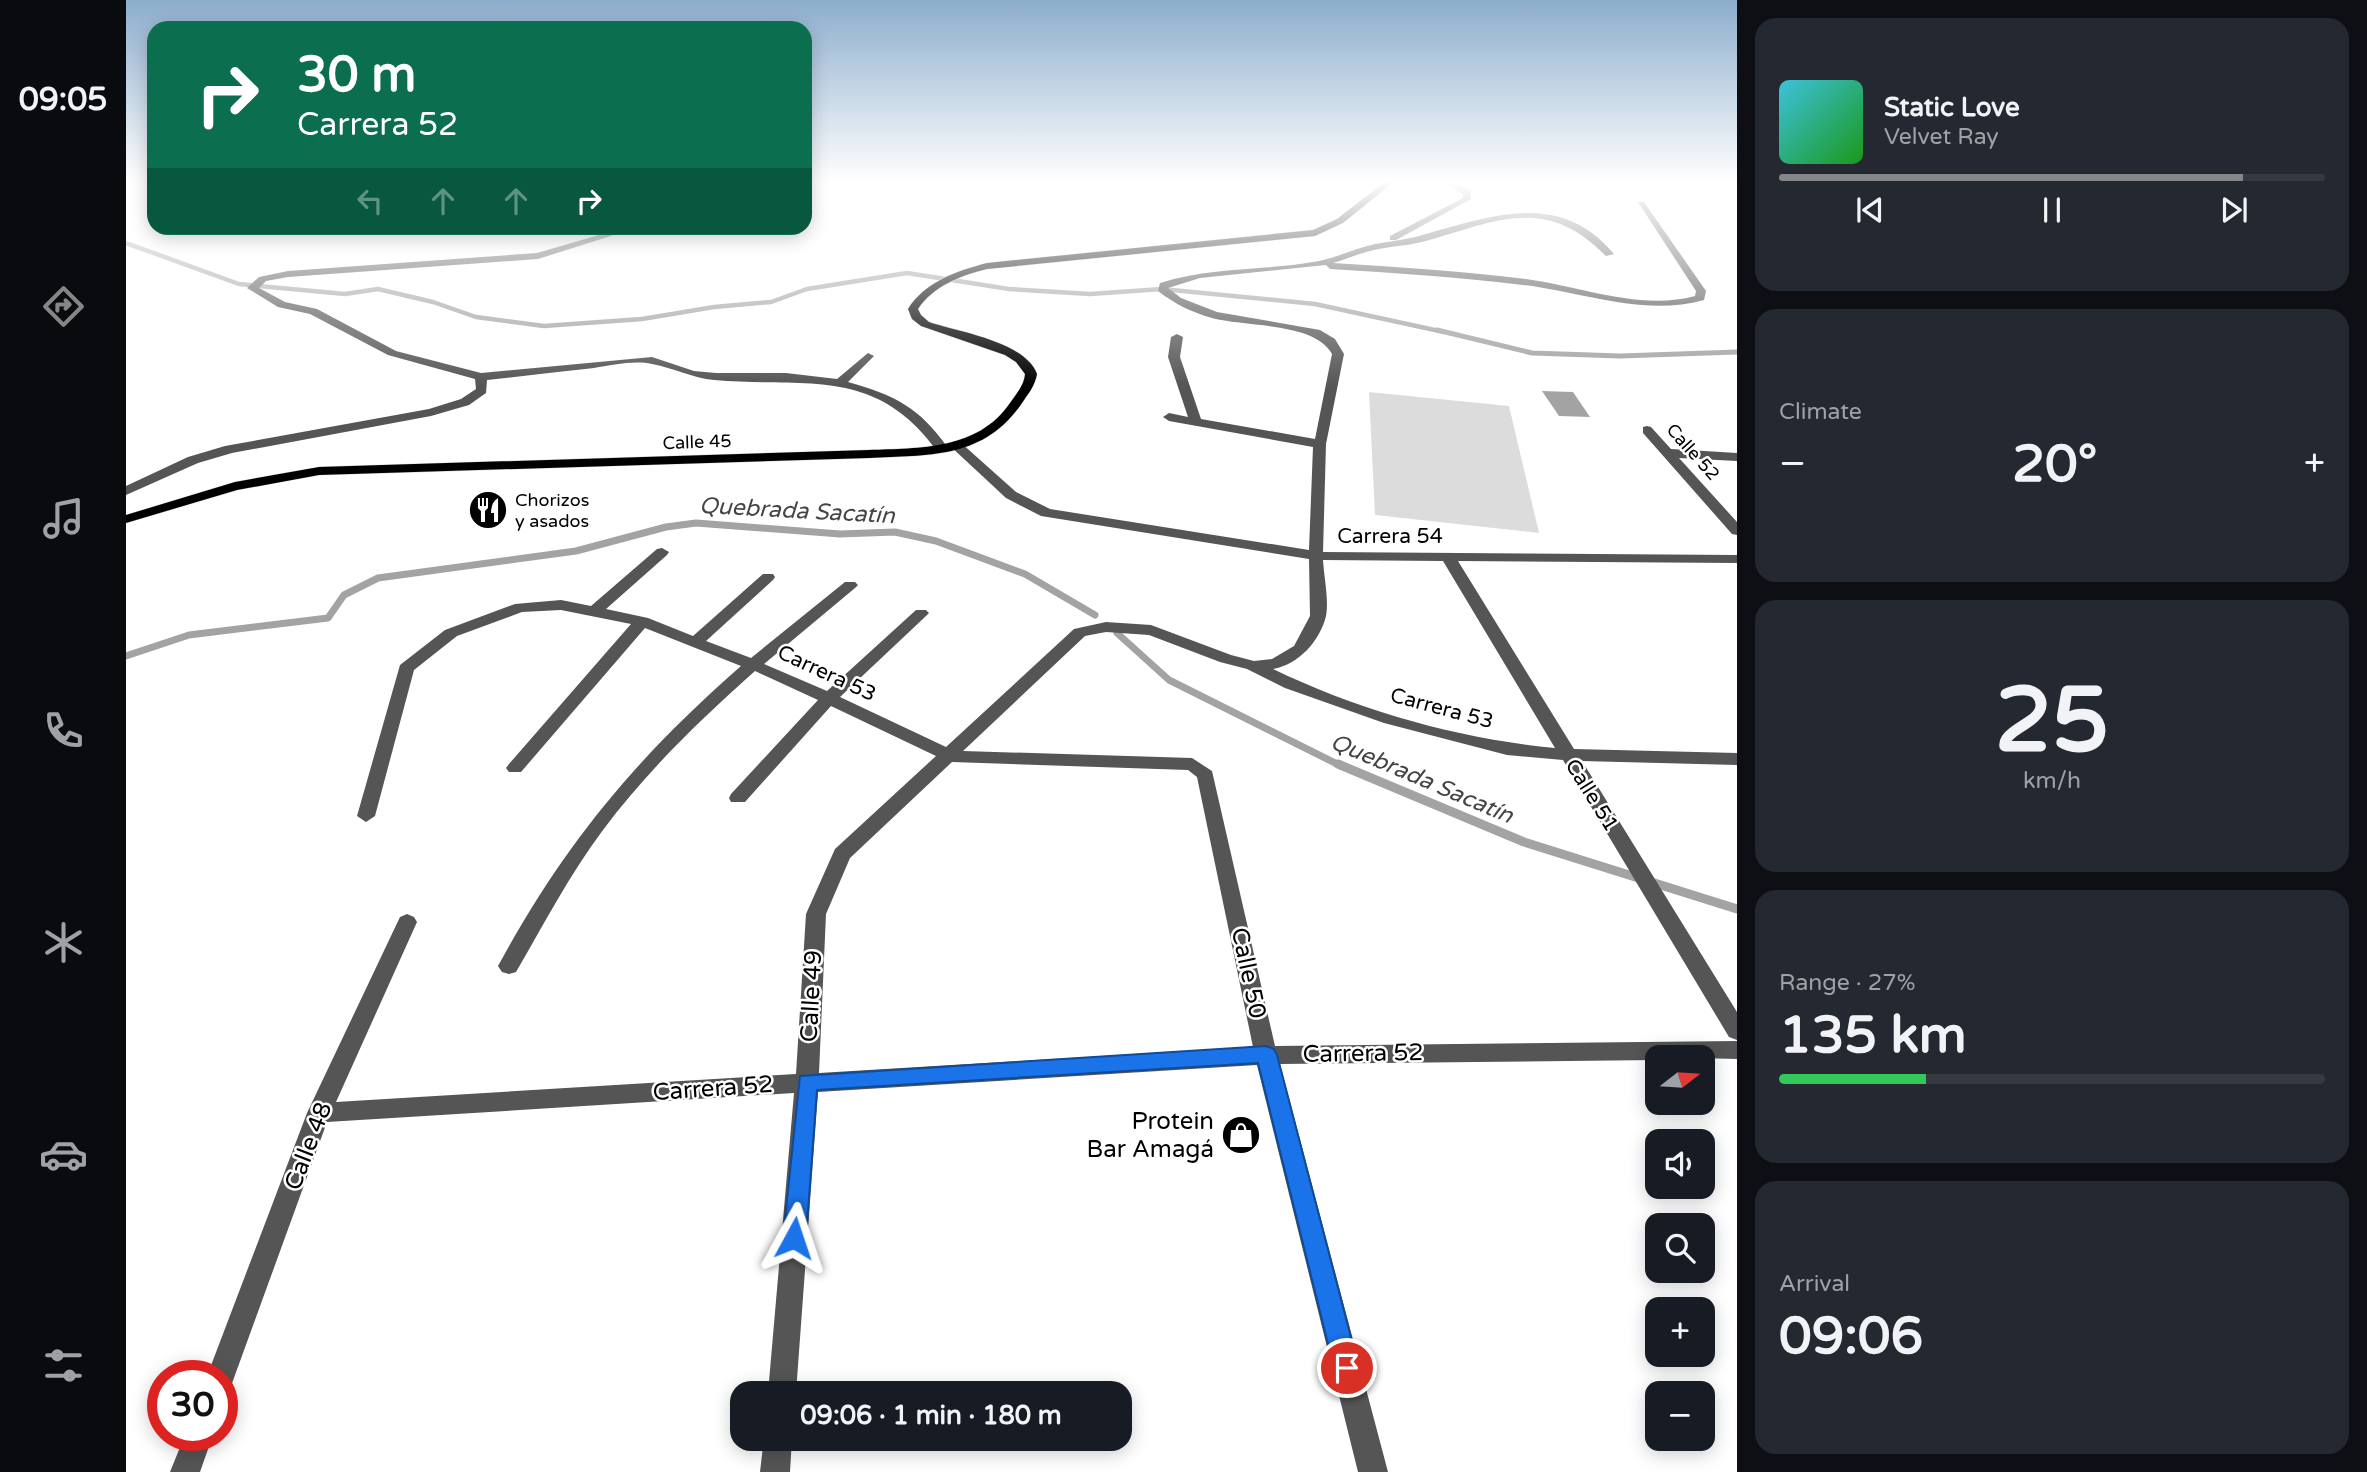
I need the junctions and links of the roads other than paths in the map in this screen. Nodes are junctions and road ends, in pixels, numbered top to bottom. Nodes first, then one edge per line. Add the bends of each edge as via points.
1 (559, 250) edge
2 (1148, 250) edge
3 (1365, 250) edge
4 (1604, 250) edge
5 (1672, 250) edge
6 (1609, 254) dead end
7 (1313, 265) junction
8 (1177, 337) dead end
9 (868, 356) dead end
10 (481, 377) junction
11 (840, 383) junction
12 (1169, 417) dead end
13 (1196, 422) junction
14 (1647, 430) dead end
15 (1320, 444) junction
16 (948, 446) junction
17 (1668, 453) junction
18 (1737, 457) edge
19 (126, 491) edge
20 (126, 519) edge
21 (1737, 531) edge
22 (662, 552) dead end
23 (1316, 556) junction
24 (1448, 557) junction
25 (1737, 559) edge
26 (768, 577) dead end
27 (850, 584) dead end
28 (595, 611) junction
29 (921, 614) dead end
30 (642, 621) junction
31 (695, 642) junction
32 (752, 664) junction
33 (1252, 665) junction
34 (829, 698) junction
35 (1567, 755) junction
36 (950, 756) junction
37 (1737, 759) edge
38 (1192, 764) joint
39 (515, 768) dead end
40 (738, 798) dead end
41 (366, 816) dead end
42 (842, 854) joint
43 (407, 922) dead end
44 (509, 966) dead end
45 (1737, 1031) edge
46 (1737, 1050) edge
47 (1266, 1055) junction
48 (807, 1082) junction
49 (319, 1113) junction
50 (227, 1360) edge
51 (783, 1381) edge
52 (193, 1451) edge
53 (777, 1451) edge
54 (185, 1472) edge
55 (775, 1472) edge
56 (1373, 1472) edge

1 - 10 street via 538,256 288,274 263,279 252,288 282,305 313,311 392,353
2 - 16 main road, Calle 45 via 968,271 916,301 916,317 1012,354 1032,374 1004,421 991,432
3 - 7 street
4 - 6 street
5 - 7 street via 1701,292 1700,298 1672,303 1628,300 1528,282
7 - 15 street via 1184,278 1162,289 1173,300 1194,308 1293,326 1331,341 1338,354
8 - 13 street via 1174,357
9 - 11 street
10 - 11 street, Carrera 54 via 652,360 716,377
10 - 19 street via 482,390 465,402 230,449 192,460
11 - 16 street, Carrera 54 via 885,396 920,417
12 - 13 street
13 - 15 street
14 - 17 street, Calle 52
15 - 23 street
16 - 20 main road, Calle 45 via 869,454 319,471 235,486
16 - 23 street, Carrera 54 via 1012,495 1046,513
17 - 18 street
17 - 21 street, Calle 52
22 - 28 street
23 - 24 street, Carrera 54
23 - 33 street via 1318,616 1301,649 1276,664
24 - 25 street, Carrera 54
24 - 35 street, Calle 51
26 - 31 street
27 - 32 street
28 - 30 street, Carrera 53
28 - 41 street, Carrera 53 via 562,605 520,607 451,633 406,668
29 - 34 street
30 - 31 street, Carrera 53
30 - 39 street
31 - 32 street, Carrera 53
32 - 34 street, Carrera 53
32 - 44 street via 655,757 595,826
33 - 35 street, Carrera 53 via 1304,688 1447,736
33 - 36 street, Carrera 53 via 1151,630 1106,627 1080,632
34 - 36 street, Carrera 53
34 - 40 street
35 - 37 street, Carrera 53
35 - 45 street, Calle 51
36 - 38 street, Carrera 53
36 - 42 street, Carrera 53
38 - 47 street, Calle 50 via 1206,775
42 - 48 street, Calle 49 via 816,914
43 - 49 street, Calle 48
46 - 47 street, Carrera 52
47 - 48 street, Carrera 52
47 - 56 street, Calle 50
48 - 49 street, Carrera 52
48 - 51 street, Calle 49
49 - 50 street, Calle 48
52 - 54 street
53 - 55 street

